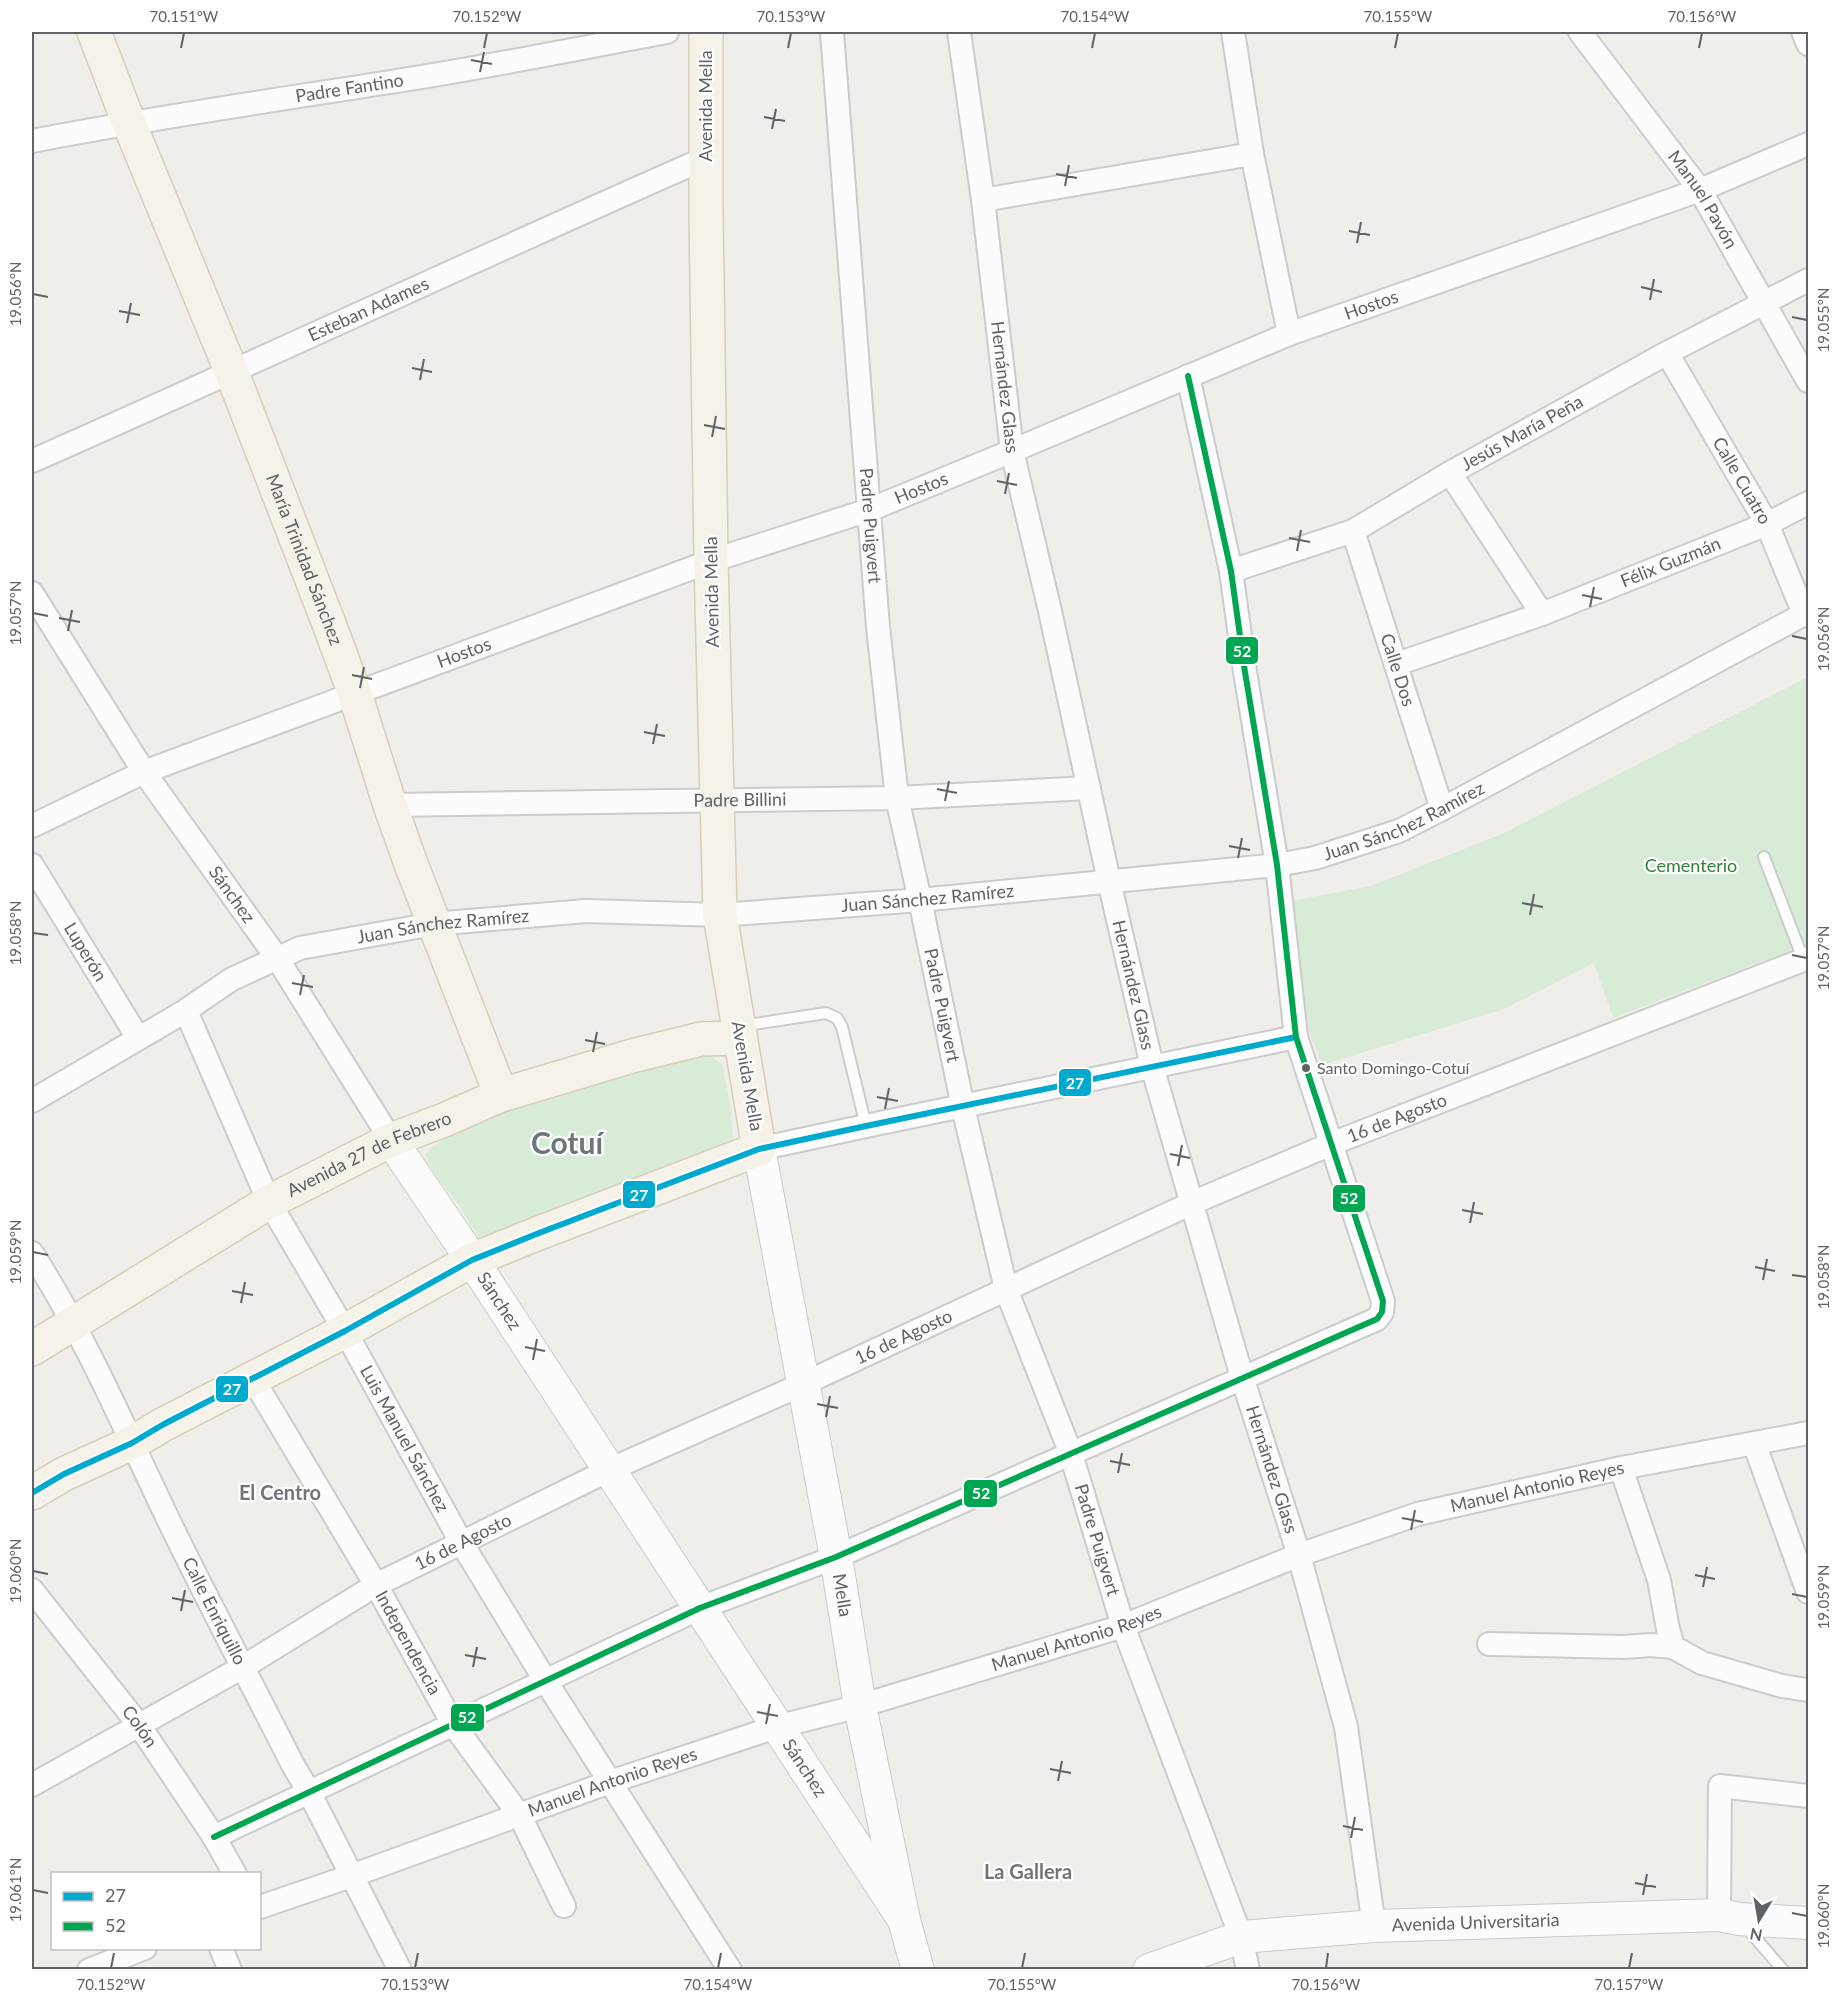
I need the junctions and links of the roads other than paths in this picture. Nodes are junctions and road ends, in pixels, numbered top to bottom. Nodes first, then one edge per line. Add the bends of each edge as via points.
1 (94, 32) edge
2 (667, 32) edge
3 (706, 32) edge
4 (832, 32) edge
5 (959, 32) edge
6 (1233, 32) edge
7 (1580, 32) edge
8 (1803, 32) edge
9 (641, 34) edge
10 (1809, 44) edge
11 (129, 123) junction
12 (32, 141) edge
13 (1809, 144) edge
14 (1252, 154) junction
15 (706, 158) junction
16 (1700, 190) junction
17 (983, 200) junction
18 (1809, 280) edge
19 (1765, 302) junction
20 (1289, 334) junction
21 (1667, 354) junction
22 (232, 373) junction
23 (1188, 376) junction
24 (1809, 381) edge
25 (1012, 452) junction
26 (32, 461) edge
27 (1450, 473) junction
28 (1809, 503) edge
29 (869, 510) junction
30 (1767, 524) junction
31 (1353, 531) junction
32 (711, 561) junction
33 (1231, 571) junction
34 (32, 593) edge
35 (1806, 613) edge
36 (1542, 614) junction
37 (1397, 664) junction
38 (355, 694) junction
39 (144, 772) junction
40 (1089, 788) junction
41 (897, 798) junction
42 (717, 801) junction
43 (390, 805) junction
44 (1442, 809) junction
45 (32, 825) edge
46 (1764, 857) dead end
47 (32, 865) edge
48 (1277, 865) junction
49 (1108, 880) junction
50 (921, 900) junction
51 (720, 915) junction
52 (434, 924) junction
53 (277, 958) junction
54 (1806, 958) edge
55 (182, 1013) junction
56 (739, 1032) junction
57 (1296, 1037) junction
58 (138, 1038) junction
59 (1152, 1066) junction
60 (501, 1095) junction
61 (32, 1101) edge
62 (963, 1107) junction
63 (866, 1126) junction
64 (391, 1140) junction
65 (1331, 1144) junction
66 (759, 1149) junction
67 (269, 1202) junction
68 (1192, 1203) junction
69 (32, 1252) edge
70 (472, 1260) junction
71 (1006, 1289) junction
72 (72, 1322) junction
73 (345, 1331) junction
74 (32, 1349) edge
75 (1242, 1377) junction
76 (253, 1379) junction
77 (803, 1384) junction
78 (1809, 1434) edge
79 (132, 1443) junction
80 (1754, 1443) junction
81 (1071, 1454) junction
82 (1621, 1468) junction
83 (609, 1470) junction
84 (32, 1493) edge
85 (461, 1542) junction
86 (1299, 1555) junction
87 (836, 1557) junction
88 (376, 1585) junction
89 (32, 1590) edge
90 (1809, 1592) edge
91 (700, 1608) junction
92 (1123, 1626) junction
93 (1489, 1644) dead end
94 (1673, 1647) junction
95 (243, 1666) junction
96 (545, 1680) junction
97 (1809, 1690) edge
98 (860, 1706) junction
99 (453, 1724) junction
100 (139, 1725) junction
101 (776, 1727) junction
102 (610, 1782) junction
103 (32, 1785) edge
104 (309, 1792) junction
105 (1809, 1796) edge
106 (520, 1816) junction
107 (214, 1838) junction
108 (235, 1872) edge
109 (351, 1876) junction
110 (564, 1906) dead end
111 (261, 1907) edge
112 (1729, 1917) junction
113 (904, 1920) junction
114 (1809, 1923) edge
115 (1374, 1926) junction
116 (1241, 1937) junction
117 (140, 1950) edge
118 (222, 1950) edge
119 (89, 1970) edge
120 (230, 1970) edge
121 (400, 1970) edge
122 (730, 1970) edge
123 (918, 1970) edge
124 (1149, 1970) edge
125 (1248, 1970) edge
126 (1783, 1970) edge

1 - 11 main road, María Trinidad Sánchez
2 - 9 street, Padre Fantino
3 - 15 main road, Avenida Mella
4 - 29 street, Padre Puigvert
5 - 17 street, Hernández Glass
6 - 14 street
7 - 16 street, Manuel Pavón
8 - 10 street
9 - 11 street, Padre Fantino via 391,82
11 - 12 street, Padre Fantino
11 - 22 main road, María Trinidad Sánchez
13 - 16 street, Hostos
14 - 17 street
14 - 20 street
15 - 22 street, Esteban Adames
15 - 32 main road, Avenida Mella
16 - 19 street, Manuel Pavón
16 - 20 street, Hostos
17 - 25 street, Hernández Glass
18 - 19 street, Jesús María Peña
19 - 21 street, Jesús María Peña
19 - 24 street, Manuel Pavón
20 - 23 street, Hostos
21 - 27 street, Jesús María Peña
21 - 30 street, Calle Cuatro
22 - 26 street, Esteban Adames
22 - 38 main road, María Trinidad Sánchez
23 - 25 street, Hostos
23 - 33 street
25 - 29 street, Hostos
25 - 40 street, Hernández Glass
27 - 31 street, Jesús María Peña
27 - 36 street
28 - 30 street, Félix Guzmán
29 - 32 street, Hostos
29 - 41 street, Padre Puigvert
30 - 35 street, Calle Cuatro
30 - 36 street, Félix Guzmán
31 - 33 street, Jesús María Peña
31 - 37 street, Calle Dos
32 - 38 street, Hostos
32 - 42 main road, Avenida Mella
33 - 48 street
34 - 39 street, Sánchez
35 - 44 street, Juan Sánchez Ramírez
36 - 37 street, Félix Guzmán
37 - 44 street, Calle Dos
38 - 39 street, Hostos
38 - 43 main road, María Trinidad Sánchez
39 - 45 street, Hostos
39 - 53 street, Sánchez
40 - 41 street, Padre Billini
40 - 49 street, Hernández Glass
41 - 42 street, Padre Billini
41 - 50 street, Padre Puigvert
42 - 43 street, Padre Billini
42 - 51 main road, Avenida Mella
43 - 52 main road, María Trinidad Sánchez
44 - 48 street, Juan Sánchez Ramírez via 1399,831 1315,858
46 - 54 lane
47 - 58 street, Luperón
48 - 49 street, Juan Sánchez Ramírez
48 - 57 street
49 - 50 street, Juan Sánchez Ramírez
49 - 59 street, Hernández Glass
50 - 51 street, Juan Sánchez Ramírez
50 - 62 street, Padre Puigvert
51 - 52 street, Juan Sánchez Ramírez via 586,911
51 - 56 main road, Avenida Mella
52 - 53 street, Juan Sánchez Ramírez via 300,948
52 - 60 main road, María Trinidad Sánchez
53 - 55 street, Juan Sánchez Ramírez via 232,979
53 - 64 street, Sánchez
54 - 65 street, 16 de Agosto
55 - 58 street, Juan Sánchez Ramírez
55 - 67 street, Luis Manuel Sánchez via 189,1018
56 - 60 main road, Avenida 27 de Febrero via 632,1056
56 - 63 lane via 826,1013 837,1018
56 - 66 main road, Avenida Mella
57 - 59 street
57 - 65 street
58 - 61 street, Juan Sánchez Ramírez
59 - 62 street
59 - 68 street, Hernández Glass
60 - 64 main road, Avenida 27 de Febrero
62 - 63 street
62 - 71 street, Padre Puigvert
63 - 66 street
64 - 67 main road, Avenida 27 de Febrero
64 - 70 main road, Sánchez
65 - 68 street, 16 de Agosto
65 - 75 street via 1383,1301 1382,1312 1377,1319
66 - 70 main road
66 - 77 main road, Mella
67 - 72 main road, Avenida 27 de Febrero
67 - 73 street, Luis Manuel Sánchez
68 - 71 street, 16 de Agosto
68 - 75 street, Hernández Glass
69 - 72 street, Calle Enriquillo
70 - 73 main road
70 - 83 main road, Sánchez
71 - 77 street, 16 de Agosto
71 - 81 street, Padre Puigvert
72 - 74 main road, Avenida 27 de Febrero
72 - 79 street, Calle Enriquillo
73 - 76 main road
73 - 85 street, Luis Manuel Sánchez
75 - 81 street
75 - 86 street, Hernández Glass
76 - 79 main road
76 - 88 street, Independencia
77 - 83 street, 16 de Agosto
77 - 87 main road, Mella
78 - 80 street, Manuel Antonio Reyes
79 - 84 main road
79 - 95 street, Calle Enriquillo
80 - 82 street, Manuel Antonio Reyes
80 - 90 street
81 - 87 street
81 - 92 street, Padre Puigvert
82 - 86 street, Manuel Antonio Reyes via 1418,1514
82 - 94 street via 1659,1580
83 - 85 street, 16 de Agosto
83 - 91 main road, Sánchez
85 - 88 street, 16 de Agosto
85 - 96 street, Luis Manuel Sánchez
86 - 92 street, Manuel Antonio Reyes
86 - 115 street, Hernández Glass via 1346,1727
87 - 91 street
87 - 98 main road, Mella
88 - 95 street, 16 de Agosto
88 - 99 street, Independencia
89 - 100 street, Colón
91 - 96 street
91 - 101 main road, Sánchez
92 - 98 street, Manuel Antonio Reyes
92 - 116 street, Padre Puigvert
93 - 94 street
94 - 97 street via 1702,1663
95 - 100 street, 16 de Agosto
95 - 104 street, Calle Enriquillo
96 - 99 street
96 - 102 street, Luis Manuel Sánchez
98 - 101 street, Manuel Antonio Reyes
98 - 113 main road, Mella
99 - 104 street
99 - 106 street, Independencia
100 - 103 street, 16 de Agosto
100 - 107 street, Colón
101 - 102 street, Manuel Antonio Reyes
101 - 113 main road, Sánchez
102 - 106 street, Manuel Antonio Reyes
102 - 122 street, Luis Manuel Sánchez
104 - 107 street
104 - 109 street, Calle Enriquillo
105 - 112 street via 1720,1786
106 - 109 street, Manuel Antonio Reyes
106 - 110 street, Independencia
107 - 108 street, Colón
109 - 111 street, Manuel Antonio Reyes
109 - 121 street, Calle Enriquillo
112 - 114 main road, Avenida Universitaria
112 - 115 main road, Avenida Universitaria
112 - 126 lane
113 - 123 main road, Mella
115 - 116 main road, Avenida Universitaria
116 - 124 main road, Avenida Universitaria
116 - 125 street, Padre Puigvert
117 - 119 street
118 - 120 street

